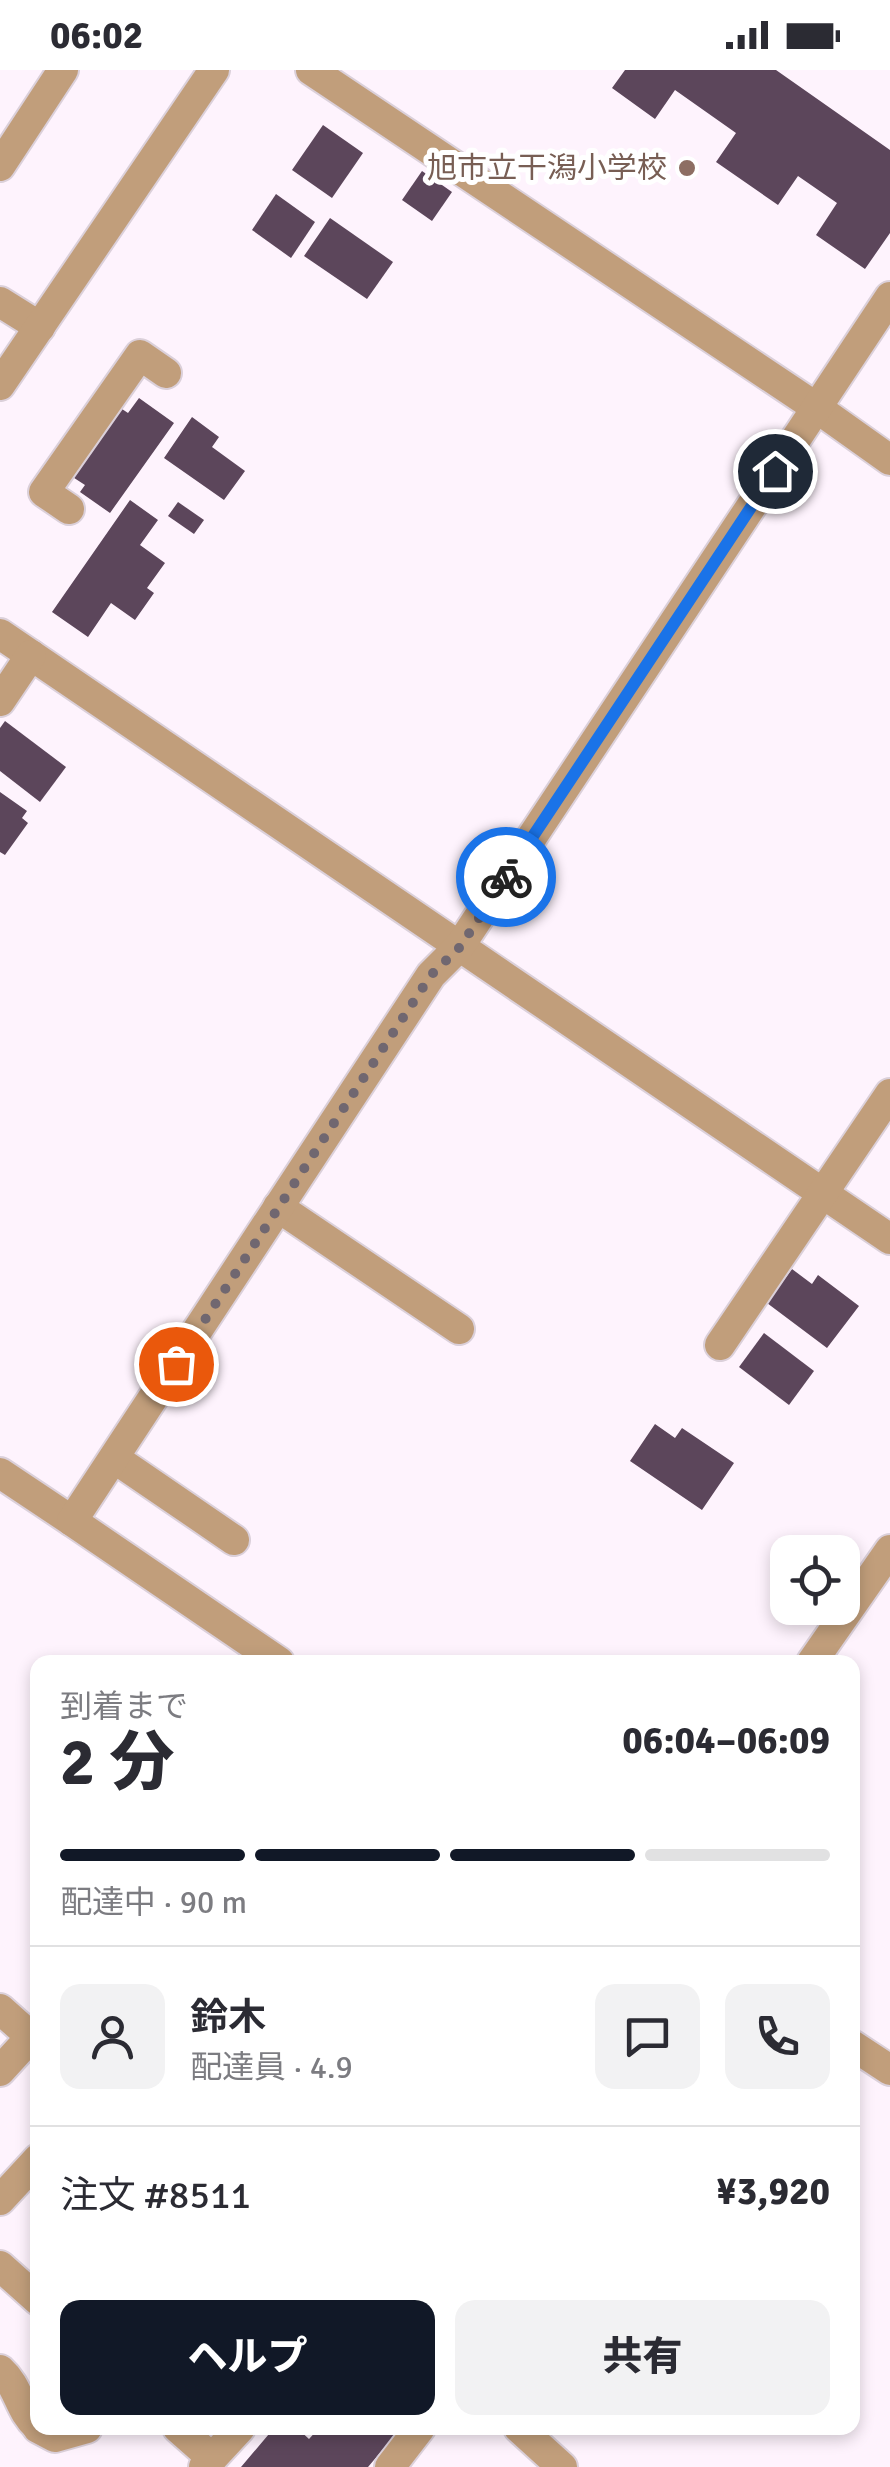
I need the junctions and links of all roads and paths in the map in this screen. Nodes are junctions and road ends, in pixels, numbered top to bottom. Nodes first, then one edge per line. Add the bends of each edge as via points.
1 (63, 70) edge
2 (214, 70) edge
3 (310, 70) edge
4 (0, 166) edge
5 (890, 296) edge
6 (0, 302) edge
7 (40, 327) junction
8 (166, 372) dead end
9 (0, 385) edge
10 (817, 408) junction
11 (890, 460) edge
12 (69, 509) dead end
13 (0, 634) edge
14 (31, 655) junction
15 (0, 700) edge
16 (460, 947) junction
17 (890, 1094) edge
18 (823, 1193) junction
19 (278, 1207) junction
20 (890, 1238) edge
21 (459, 1329) dead end
22 (720, 1345) dead end
23 (114, 1458) junction
24 (0, 1473) edge
25 (72, 1522) junction
26 (234, 1540) dead end
27 (890, 1550) edge
28 (270, 1655) edge
29 (817, 1655) edge
30 (0, 2008) edge
31 (30, 2036) edge
32 (30, 2044) edge
33 (860, 2051) edge
34 (890, 2070) edge
35 (0, 2071) edge
36 (30, 2167) edge
37 (0, 2200) edge
38 (0, 2266) edge
39 (30, 2293) edge
40 (0, 2370) edge
41 (30, 2419) edge
42 (184, 2435) edge
43 (234, 2435) edge
44 (415, 2435) edge
45 (527, 2435) edge
46 (208, 2463) edge
47 (390, 2467) edge
48 (562, 2467) edge

1 - 4 street
2 - 7 street
3 - 10 street
5 - 10 street
6 - 7 street
7 - 9 street
8 - 12 street via 140,355 44,492
10 - 11 street
10 - 16 street
13 - 14 street
14 - 15 street
14 - 16 street
16 - 18 street
16 - 19 street via 431,975
17 - 18 street
18 - 20 street
18 - 22 street
19 - 21 street
19 - 23 street
23 - 25 street
23 - 26 street
24 - 25 street
25 - 28 street
27 - 29 street
30 - 31 street
32 - 35 street
33 - 34 street
36 - 37 street
38 - 39 street
40 - 41 street
42 - 46 street
43 - 46 street
44 - 47 street
45 - 48 street

